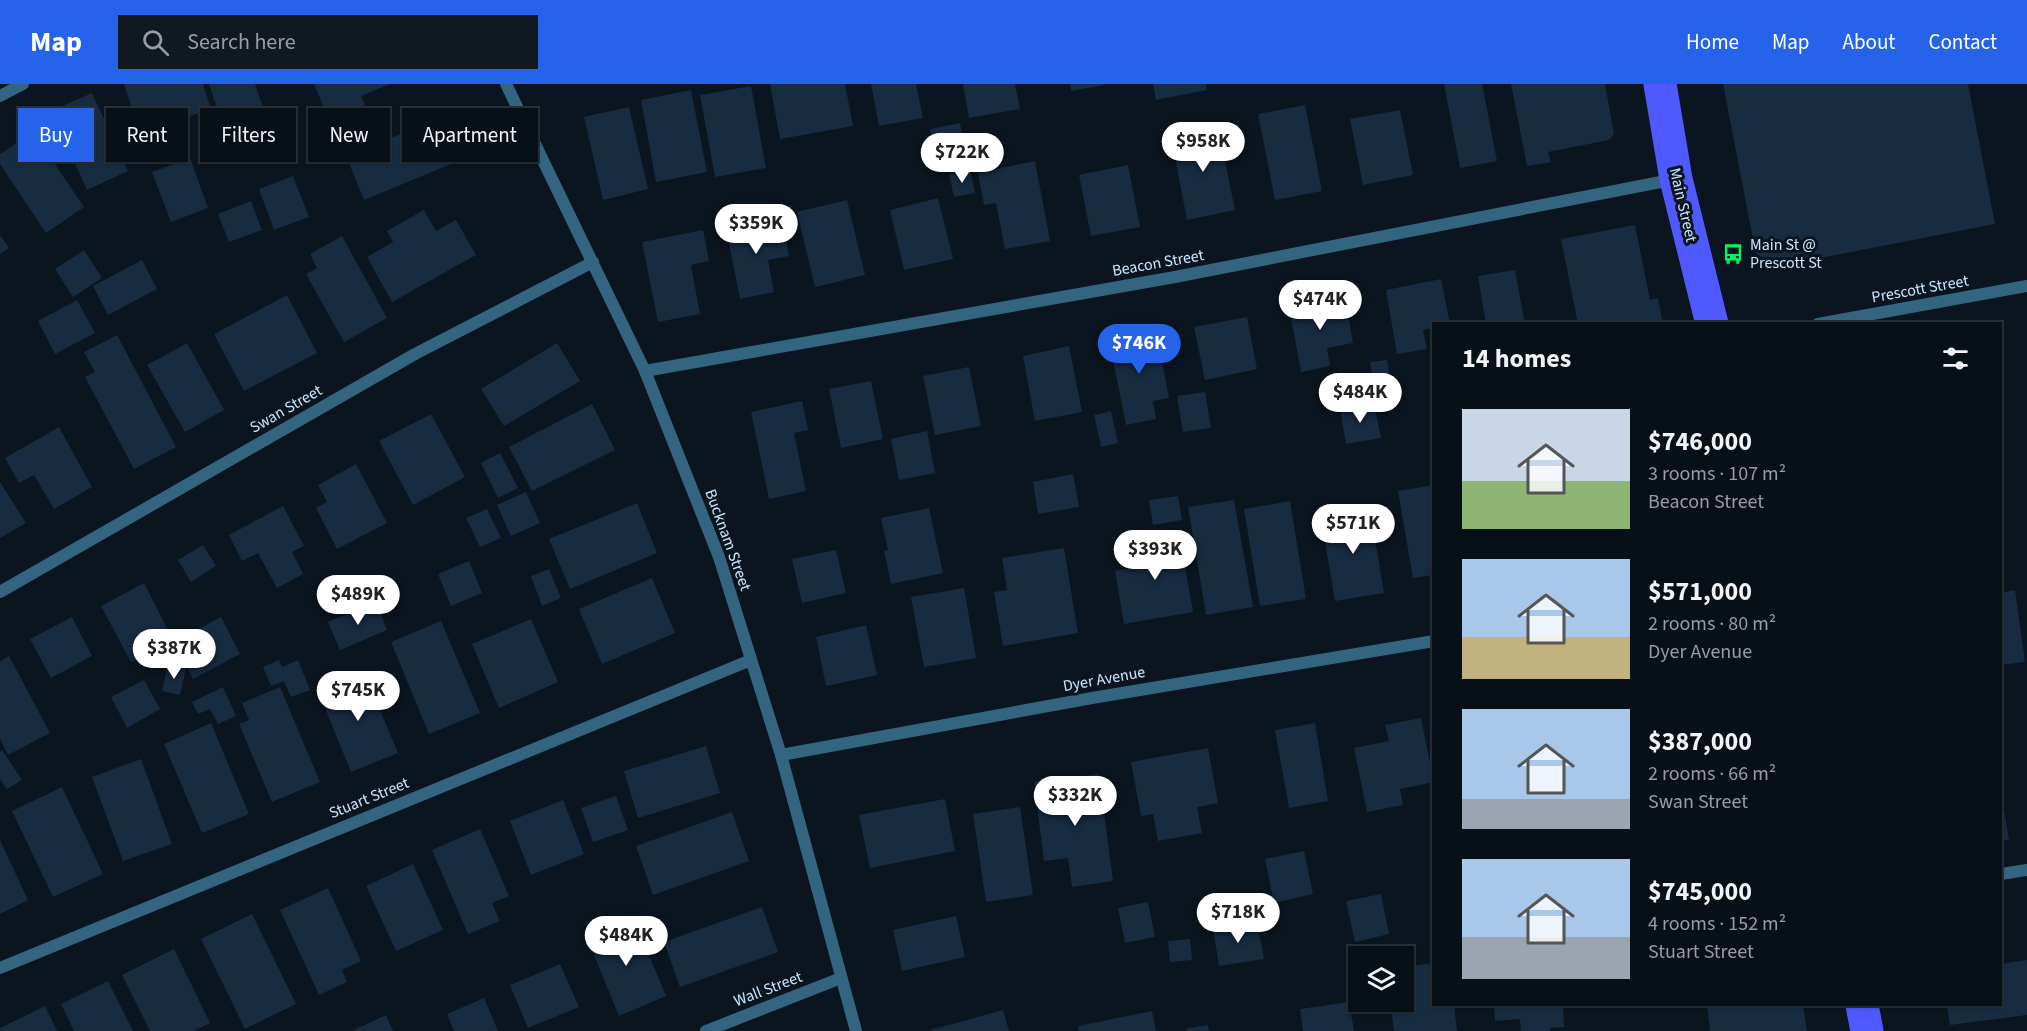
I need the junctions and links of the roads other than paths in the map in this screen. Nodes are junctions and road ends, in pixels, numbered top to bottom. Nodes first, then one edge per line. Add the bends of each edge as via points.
1 (22, 84) edge
2 (506, 84) edge
3 (1660, 84) edge
4 (0, 96) edge
5 (1676, 179) junction
6 (593, 262) junction
7 (2027, 286) edge
8 (1712, 322) edge
9 (1829, 322) edge
10 (645, 371) junction
11 (0, 592) edge
12 (1432, 641) edge
13 (751, 660) junction
14 (781, 755) junction
15 (2027, 870) edge
16 (2002, 874) edge
17 (0, 968) edge
18 (841, 978) junction
19 (1862, 1006) edge
20 (706, 1031) edge
21 (856, 1031) edge
22 (1867, 1031) edge

1 - 4 street
2 - 6 street, Bucknam Street
3 - 5 main road, Main Street
5 - 8 main road, Main Street
5 - 10 street, Beacon Street via 1175,277
6 - 10 street, Bucknam Street
6 - 11 street, Swan Street via 415,354
7 - 9 street, Prescott Street
10 - 13 street, Bucknam Street via 719,557
12 - 14 street, Dyer Avenue
13 - 14 street, Bucknam Street
13 - 17 street, Stuart Street
14 - 18 street, Bucknam Street
15 - 16 street
18 - 20 street, Wall Street
18 - 21 street, Bucknam Street
19 - 22 main road

